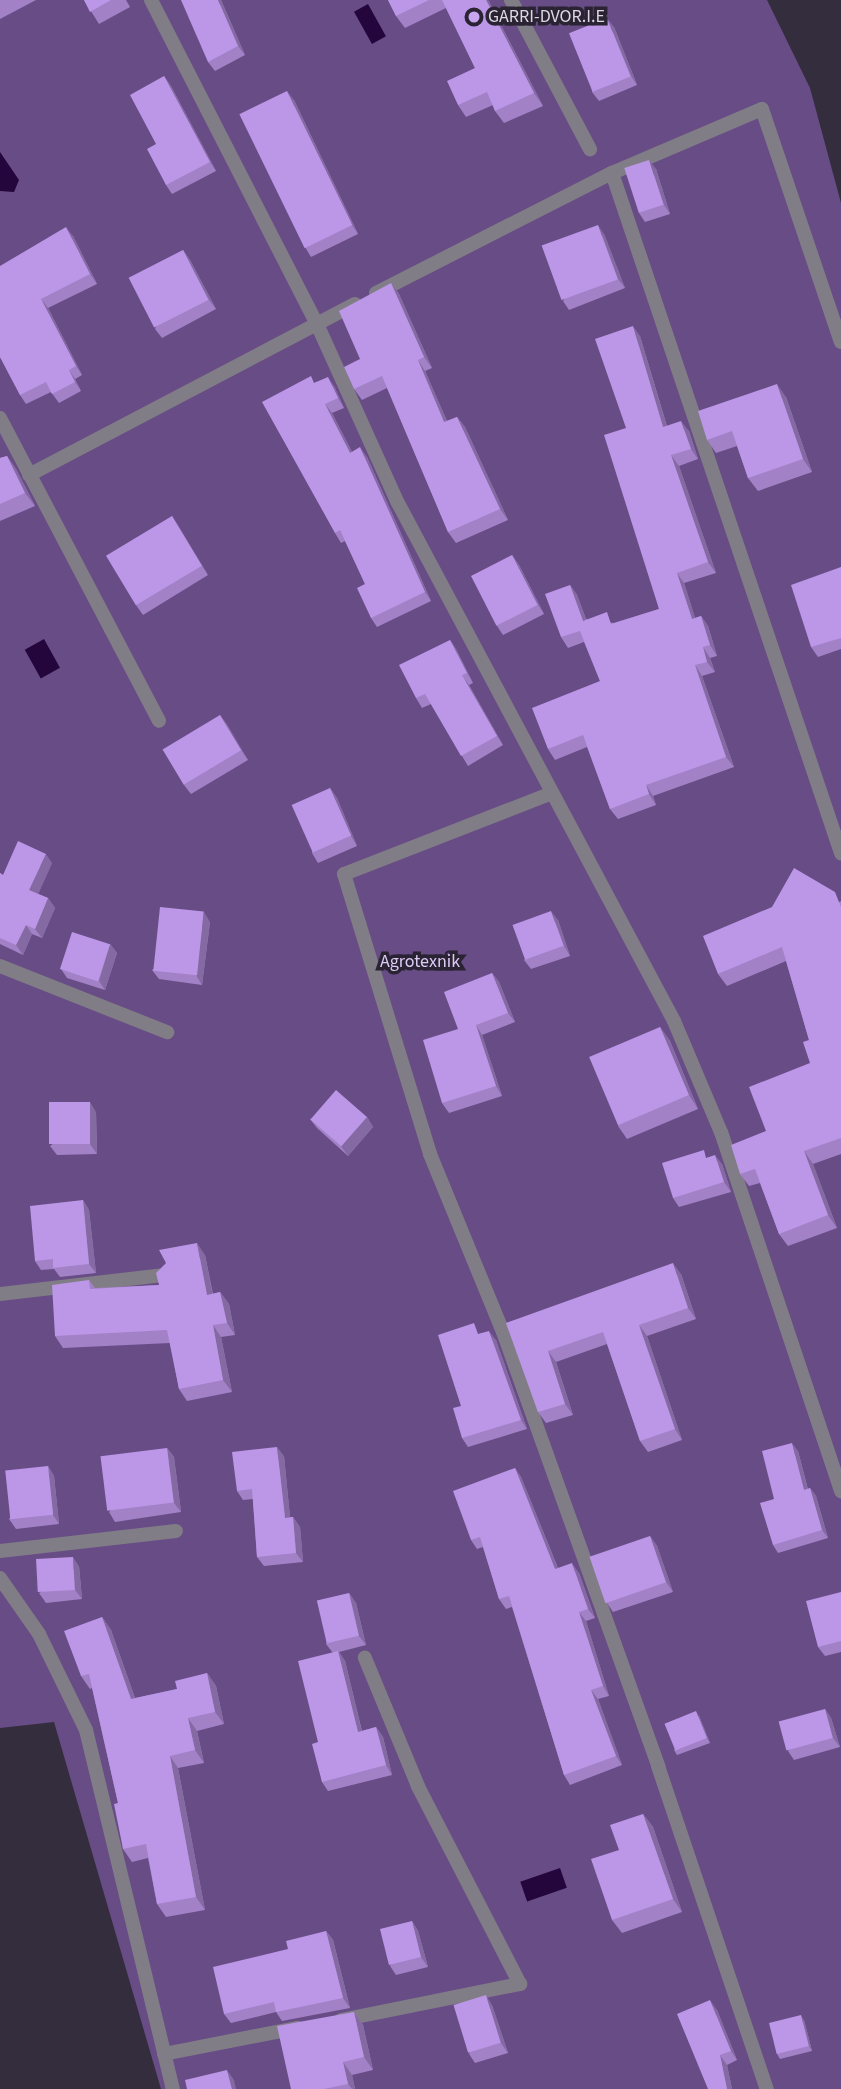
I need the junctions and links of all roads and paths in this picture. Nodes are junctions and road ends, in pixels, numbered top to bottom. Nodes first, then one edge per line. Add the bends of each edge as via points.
1 (150, 0) edge
2 (511, 0) edge
3 (590, 149) dead end
4 (612, 173) junction
5 (317, 324) junction
6 (841, 342) edge
7 (0, 418) edge
8 (29, 475) junction
9 (159, 721) dead end
10 (552, 793) junction
11 (841, 853) edge
12 (0, 966) edge
13 (167, 1032) dead end
14 (165, 1275) edge
15 (0, 1294) edge
16 (841, 1491) edge
17 (176, 1531) dead end
18 (0, 1551) edge
19 (0, 1578) edge
20 (365, 1658) dead end
21 (164, 2054) junction
22 (173, 2089) edge
23 (767, 2089) edge

1 - 5 street
2 - 3 street
4 - 5 street
4 - 6 street via 762,109
4 - 11 street
5 - 8 street
5 - 10 street via 398,503
7 - 8 street
8 - 9 street
10 - 16 street via 674,1021 721,1132
10 - 23 street via 344,874 430,1154 503,1332
12 - 13 street
14 - 15 street
17 - 18 street
19 - 21 street via 39,1634 86,1730
20 - 21 street via 418,1786 520,1984
21 - 22 street

